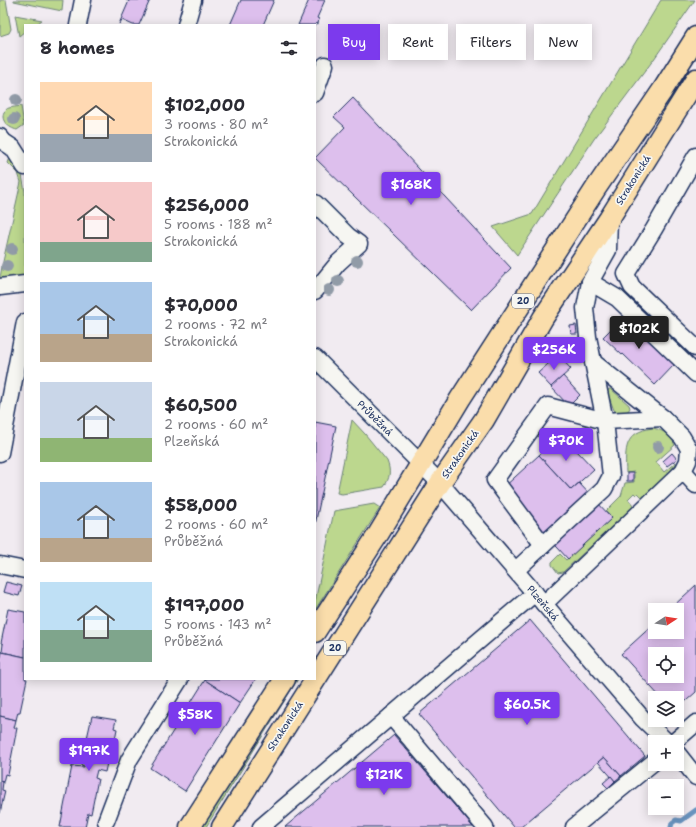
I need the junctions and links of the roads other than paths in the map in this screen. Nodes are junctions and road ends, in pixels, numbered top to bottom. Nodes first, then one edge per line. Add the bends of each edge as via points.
1 (84, 0) edge
2 (193, 0) edge
3 (78, 24) edge
4 (186, 24) edge
5 (696, 37) edge
6 (325, 65) dead end
7 (696, 79) edge
8 (316, 90) edge
9 (0, 138) edge
10 (19, 148) edge
11 (696, 156) edge
12 (24, 164) edge
13 (316, 204) edge
14 (609, 219) junction
15 (590, 282) junction
16 (24, 284) edge
17 (0, 287) edge
18 (632, 287) junction
19 (316, 290) edge
20 (617, 298) junction
21 (24, 327) edge
22 (696, 348) edge
23 (593, 362) junction
24 (320, 366) edge
25 (696, 374) edge
26 (663, 418) junction
27 (605, 422) junction
28 (692, 446) edge
29 (0, 453) edge
30 (420, 464) junction
31 (682, 471) junction
32 (440, 483) junction
33 (696, 485) edge
34 (543, 545) junction
35 (0, 565) edge
36 (24, 570) edge
37 (516, 570) junction
38 (540, 598) junction
39 (316, 630) edge
40 (316, 679) edge
41 (179, 680) edge
42 (284, 680) edge
43 (315, 680) edge
44 (391, 716) junction
45 (696, 723) edge
46 (660, 735) edge
47 (682, 735) edge
48 (684, 762) edge
49 (648, 767) edge
50 (696, 777) edge
51 (106, 821) dead end
52 (190, 827) edge
53 (222, 827) edge
54 (261, 827) edge
55 (485, 827) edge
56 (574, 827) edge

1 - 3 street
2 - 4 street
5 - 30 main road, 20
6 - 8 street
7 - 14 main road, Strakonická / 20
9 - 10 street
10 - 12 street
11 - 18 street via 626,274
13 - 19 street via 359,244 338,263
14 - 15 street via 608,250
14 - 32 main road, Strakonická / 20 via 543,318 484,420
15 - 20 street
15 - 23 street via 585,308
16 - 17 street
18 - 20 street
18 - 22 street
20 - 25 street
21 - 29 street
23 - 26 street
23 - 27 street
24 - 30 street, Průběžná
26 - 27 street
26 - 28 street
27 - 34 street via 611,476 604,489
27 - 34 street via 548,406 495,480
28 - 31 street
30 - 32 street, Plzeňská
30 - 39 main road, 20
31 - 33 street
31 - 38 street
32 - 37 street, Plzeňská
32 - 40 main road, Strakonická / 20
34 - 37 street
35 - 36 street
37 - 38 street, Plzeňská
38 - 44 street
38 - 46 street, Plzeňská via 643,719
41 - 51 street via 129,760
42 - 52 main road
43 - 53 main road, Strakonická / 20
44 - 54 street
44 - 55 street
45 - 47 street
48 - 50 street
49 - 56 street

